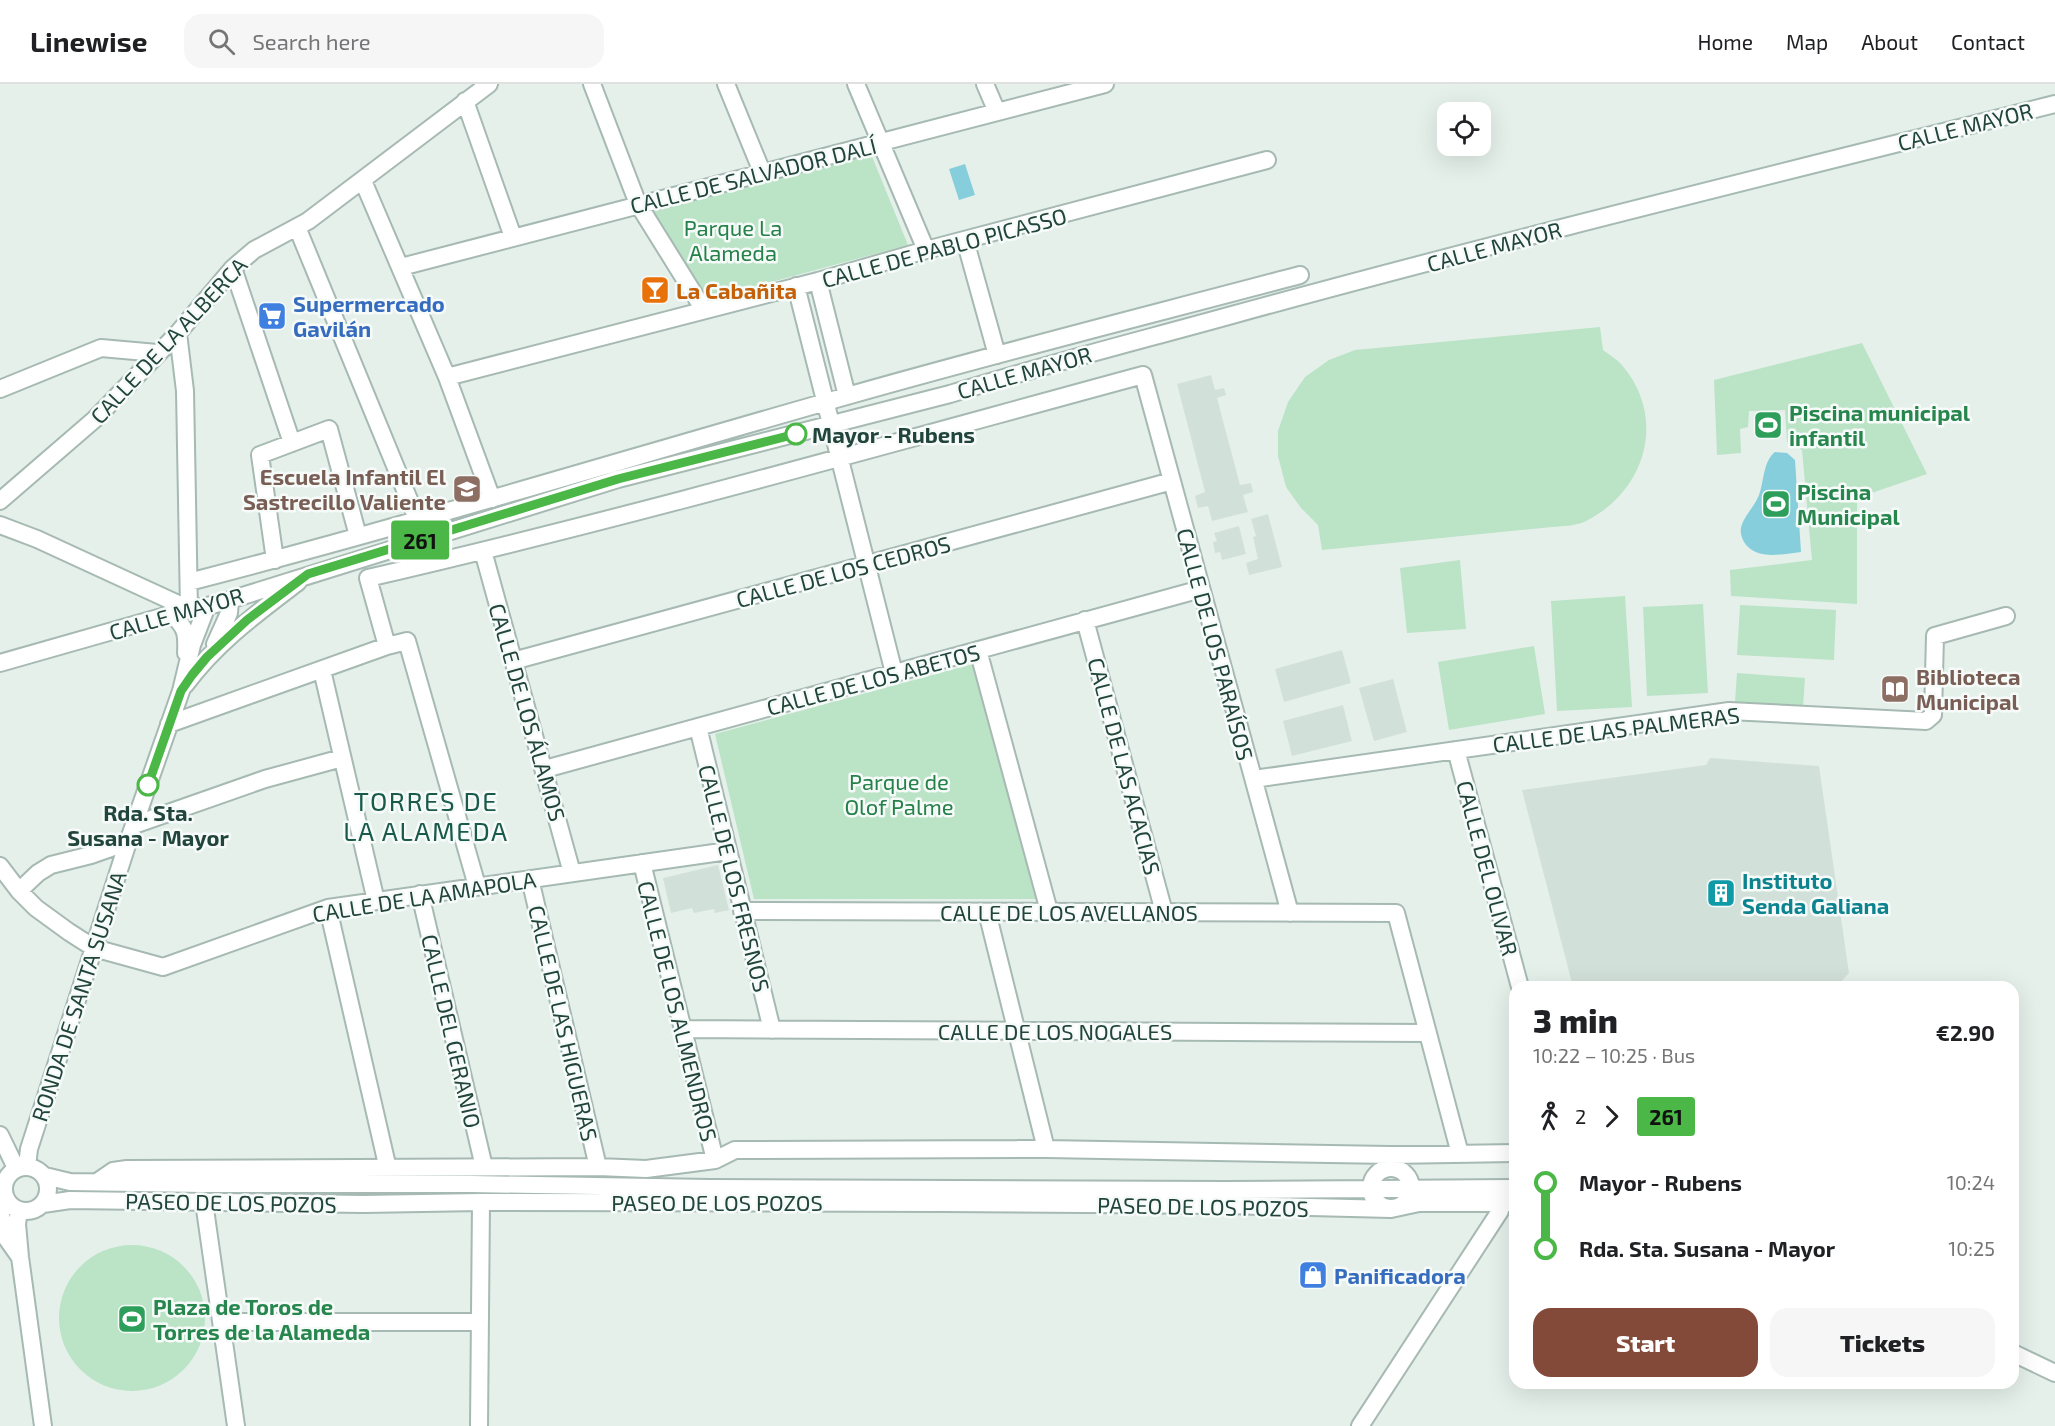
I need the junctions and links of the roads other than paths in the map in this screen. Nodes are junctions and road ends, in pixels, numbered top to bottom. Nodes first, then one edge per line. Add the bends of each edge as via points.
1 (489, 84) edge
2 (592, 84) edge
3 (726, 84) edge
4 (855, 84) edge
5 (985, 84) edge
6 (1105, 84) edge
7 (465, 101) junction
8 (2055, 104) edge
9 (997, 112) junction
10 (880, 142) junction
11 (1267, 160) dead end
12 (762, 172) junction
13 (363, 180) junction
14 (638, 204) junction
15 (297, 227) junction
16 (513, 237) junction
17 (965, 240) junction
18 (926, 250) junction
19 (401, 267) junction
20 (233, 268) junction
21 (1300, 275) dead end
22 (818, 281) junction
23 (796, 286) junction
24 (704, 310) junction
25 (178, 333) junction
26 (158, 353) junction
27 (997, 355) junction
28 (1143, 375) joint
29 (447, 377) junction
30 (0, 389) edge
31 (847, 396) junction
32 (825, 402) junction
33 (831, 425) junction
34 (292, 443) junction
35 (839, 458) junction
36 (1172, 481) junction
37 (492, 499) junction
38 (0, 501) edge
39 (417, 519) junction
40 (0, 525) edge
41 (358, 536) junction
42 (483, 551) junction
43 (274, 560) junction
44 (867, 565) junction
45 (308, 574) junction
46 (189, 582) junction
47 (1201, 589) junction
48 (230, 600) junction
49 (207, 606) junction
50 (189, 609) junction
51 (172, 614) junction
52 (2006, 616) dead end
53 (1085, 620) junction
54 (387, 646) junction
55 (978, 650) junction
56 (207, 657) junction
57 (513, 661) junction
58 (0, 663) edge
59 (186, 669) junction
60 (322, 670) junction
61 (894, 673) junction
62 (181, 691) junction
63 (169, 724) junction
64 (698, 727) junction
65 (1456, 750) junction
66 (342, 758) junction
67 (545, 769) junction
68 (1254, 779) junction
69 (134, 825) junction
70 (128, 842) junction
71 (728, 851) junction
72 (642, 863) junction
73 (0, 866) edge
74 (572, 873) junction
75 (531, 879) junction
76 (477, 886) junction
77 (19, 891) junction
78 (420, 894) junction
79 (376, 901) junction
80 (328, 908) junction
81 (742, 911) junction
82 (1050, 911) junction
83 (987, 912) junction
84 (1164, 912) junction
85 (1290, 913) junction
86 (94, 948) junction
87 (1518, 981) edge
88 (683, 1029) junction
89 (772, 1030) junction
90 (1017, 1031) junction
91 (1428, 1033) junction
92 (0, 1136) edge
93 (1046, 1149) junction
94 (1509, 1153) edge
95 (1460, 1154) junction
96 (715, 1160) junction
97 (1393, 1161) junction
98 (22, 1167) junction
99 (484, 1167) junction
100 (598, 1167) junction
101 (388, 1169) junction
102 (45, 1176) junction
103 (97, 1182) junction
104 (1410, 1183) junction
105 (1509, 1188) edge
106 (1370, 1189) junction
107 (2, 1194) edge
108 (204, 1202) junction
109 (481, 1202) junction
110 (1509, 1203) edge
111 (43, 1204) junction
112 (1398, 1207) junction
113 (19, 1210) junction
114 (0, 1211) edge
115 (1508, 1211) edge
116 (20, 1257) junction
117 (222, 1322) junction
118 (480, 1322) junction
119 (2019, 1356) edge
120 (2055, 1373) edge
121 (43, 1426) edge
122 (236, 1426) edge
123 (479, 1426) edge
124 (1359, 1426) edge

1 - 7 street, CALLE DE LA ALBERCA
2 - 14 street
3 - 12 street
4 - 10 street
5 - 9 street
6 - 9 street, CALLE DE SALVADOR DALÍ
7 - 13 street, CALLE DE LA ALBERCA
7 - 16 street
8 - 33 street, CALLE MAYOR via 1563,227
9 - 10 street, CALLE DE SALVADOR DALÍ
10 - 12 street, CALLE DE SALVADOR DALÍ
10 - 18 street
11 - 17 street, CALLE DE PABLO PICASSO
12 - 14 street, CALLE DE SALVADOR DALÍ
13 - 15 street, CALLE DE LA ALBERCA
13 - 19 street
14 - 16 street, CALLE DE SALVADOR DALÍ
14 - 24 street
15 - 20 street, CALLE DE LA ALBERCA via 254,250
15 - 39 street
16 - 19 street, CALLE DE SALVADOR DALÍ
17 - 18 street, CALLE DE PABLO PICASSO
17 - 27 street
18 - 22 street, CALLE DE PABLO PICASSO
19 - 29 street
20 - 25 street, CALLE DE LA ALBERCA
20 - 34 street
21 - 27 street, CALLE MAYOR
22 - 23 street, CALLE DE PABLO PICASSO
22 - 31 street
23 - 24 street, CALLE DE PABLO PICASSO
23 - 32 street
24 - 29 street, CALLE DE PABLO PICASSO
25 - 26 street, CALLE DE LA ALBERCA
25 - 46 street via 185,391
26 - 30 street via 101,348
26 - 38 street, CALLE DE LA ALBERCA via 95,419
27 - 31 street, CALLE MAYOR
28 - 35 street, CALLE MAYOR
28 - 36 street, CALLE DE LOS PARAÍSOS
29 - 37 street
31 - 32 street, CALLE MAYOR
32 - 33 street
32 - 37 street, CALLE MAYOR
33 - 35 street
33 - 45 street, CALLE MAYOR via 618,479
34 - 41 street via 329,429
34 - 43 street via 260,455
35 - 42 street, CALLE MAYOR
35 - 44 street
36 - 44 street, CALLE DE LOS CEDROS
36 - 47 street, CALLE DE LOS PARAÍSOS
37 - 39 street, CALLE MAYOR
39 - 41 street, CALLE MAYOR
40 - 50 street
41 - 43 street, CALLE MAYOR
42 - 54 street, CALLE MAYOR via 368,578
42 - 57 street, CALLE DE LOS ÁLAMOS
43 - 46 street, CALLE MAYOR
44 - 57 street, CALLE DE LOS CEDROS
44 - 61 street
45 - 48 street, CALLE MAYOR
45 - 56 street, RONDA DE SANTA SUSANA via 247,620
46 - 50 street
47 - 53 street, CALLE DE LOS ABETOS
47 - 68 street, CALLE DE LOS PARAÍSOS
48 - 49 street, CALLE MAYOR
48 - 56 street, RONDA DE SANTA SUSANA via 230,613
49 - 50 street, CALLE MAYOR
49 - 59 street, RONDA DE SANTA SUSANA
50 - 51 street, CALLE MAYOR
51 - 58 street, CALLE MAYOR
51 - 59 street, RONDA DE SANTA SUSANA via 183,625 187,637
52 - 65 street, CALLE DE LAS PALMERAS via 1935,636 1933,715 1926,721 1729,711
53 - 55 street, CALLE DE LOS ABETOS
53 - 84 street, CALLE DE LAS ACACIAS
54 - 60 street
54 - 76 street via 407,642
55 - 61 street, CALLE DE LOS ABETOS
55 - 82 street
56 - 62 street, RONDA DE SANTA SUSANA
57 - 67 street, CALLE DE LOS ÁLAMOS
59 - 62 street, RONDA DE SANTA SUSANA
60 - 63 street
60 - 66 street
61 - 64 street, CALLE DE LOS ABETOS
62 - 63 street, RONDA DE SANTA SUSANA
63 - 69 street, RONDA DE SANTA SUSANA
64 - 67 street, CALLE DE LOS ABETOS
64 - 71 street, CALLE DE LOS FRESNOS
65 - 68 street, CALLE DE LAS PALMERAS
65 - 87 street, CALLE DEL OLIVAR
66 - 69 street via 265,779
66 - 79 street
67 - 74 street, CALLE DE LOS ÁLAMOS
68 - 85 street, CALLE DE LOS PARAÍSOS
69 - 70 street, RONDA DE SANTA SUSANA
70 - 77 street via 51,865
70 - 86 street, RONDA DE SANTA SUSANA
71 - 72 street, CALLE DE LA AMAPOLA
71 - 81 street, CALLE DE LOS FRESNOS
72 - 74 street, CALLE DE LA AMAPOLA
72 - 88 street, CALLE DE LOS ALMENDROS
73 - 77 street, CALLE DE LA AMAPOLA
74 - 75 street, CALLE DE LA AMAPOLA
75 - 76 street, CALLE DE LA AMAPOLA
75 - 100 street, CALLE DE LAS HIGUERAS
76 - 78 street, CALLE DE LA AMAPOLA
77 - 86 street, CALLE DE LA AMAPOLA via 36,908
78 - 79 street, CALLE DE LA AMAPOLA
78 - 99 street, CALLE DEL GERANIO
79 - 80 street, CALLE DE LA AMAPOLA
80 - 86 street, CALLE DE LA AMAPOLA via 163,968
80 - 101 street
81 - 83 street, CALLE DE LOS AVELLANOS
81 - 89 street, CALLE DE LOS FRESNOS
82 - 83 street, CALLE DE LOS AVELLANOS
82 - 84 street, CALLE DE LOS AVELLANOS
83 - 90 street
84 - 85 street, CALLE DE LOS AVELLANOS
85 - 91 street, CALLE DE LOS AVELLANOS via 1396,913
86 - 98 street, RONDA DE SANTA SUSANA
88 - 89 street, CALLE DE LOS NOGALES
88 - 96 street, CALLE DE LOS ALMENDROS
89 - 90 street, CALLE DE LOS NOGALES
90 - 91 street, CALLE DE LOS NOGALES
90 - 93 street
91 - 95 street
92 - 98 street
93 - 96 street, PASEO DE LOS POZOS via 735,1150
93 - 97 street, PASEO DE LOS POZOS
94 - 95 street, PASEO DE LOS POZOS
95 - 97 street, PASEO DE LOS POZOS
96 - 100 street, PASEO DE LOS POZOS via 646,1169
97 - 104 street
97 - 106 street via 1372,1179
98 - 102 street via 37,1169
98 - 107 street via 8,1174
99 - 100 street, PASEO DE LOS POZOS
99 - 101 street, PASEO DE LOS POZOS
101 - 103 street, PASEO DE LOS POZOS via 127,1168 113,1171
102 - 103 street, PASEO DE LOS POZOS via 70,1182
102 - 111 street via 48,1196
103 - 106 street, PASEO DE LOS POZOS
104 - 105 street, PASEO DE LOS POZOS
104 - 106 street, PASEO DE LOS POZOS
104 - 112 street via 1407,1200
106 - 112 street via 1379,1205
107 - 113 street
108 - 109 street, PASEO DE LOS POZOS
108 - 111 street, PASEO DE LOS POZOS via 70,1200
108 - 117 street
109 - 112 street, PASEO DE LOS POZOS
109 - 118 street
110 - 112 street, PASEO DE LOS POZOS via 1419,1203
111 - 113 street via 27,1212
112 - 115 street, PASEO DE LOS POZOS
113 - 116 street
114 - 116 street via 7,1239
115 - 124 street, PASEO DE LOS POZOS
116 - 121 street
117 - 118 street
117 - 122 street
118 - 123 street
119 - 120 street

